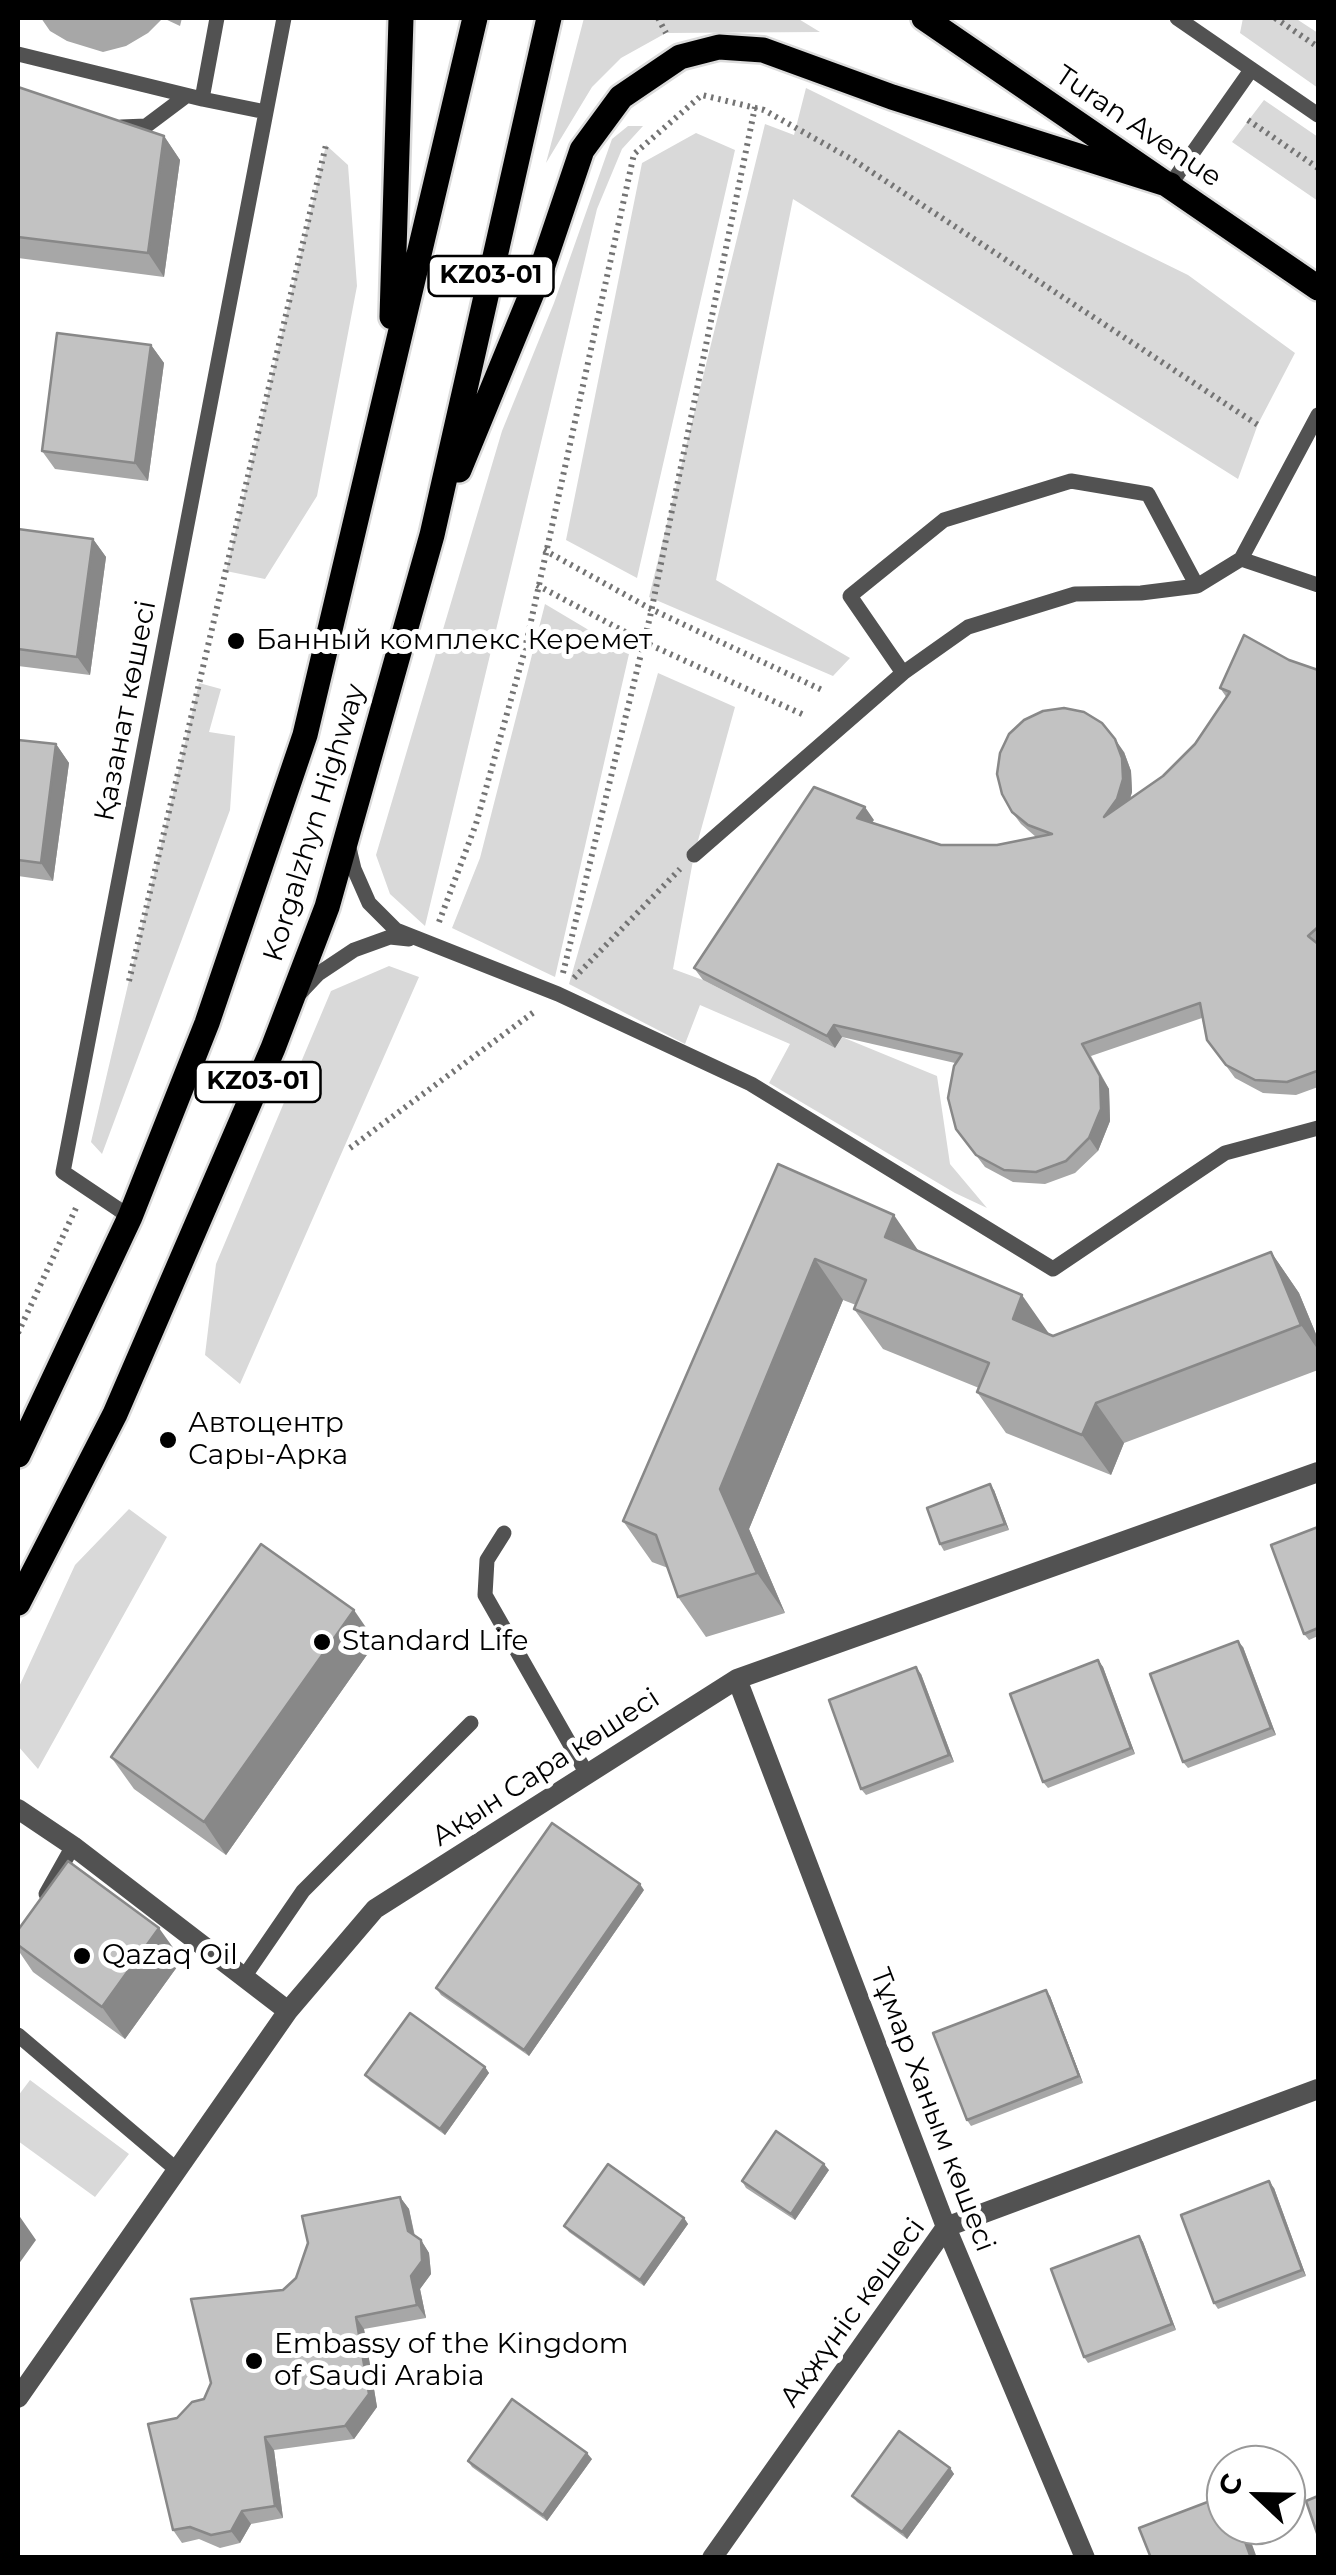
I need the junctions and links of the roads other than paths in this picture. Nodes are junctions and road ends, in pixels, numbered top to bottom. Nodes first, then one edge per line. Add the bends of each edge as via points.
1 (217, 18) edge
2 (284, 18) edge
3 (402, 18) edge
4 (475, 18) edge
5 (549, 18) edge
6 (924, 18) edge
7 (1177, 18) edge
8 (18, 54) edge
9 (1251, 70) junction
10 (194, 97) junction
11 (266, 112) junction
12 (1318, 115) edge
13 (113, 126) edge
14 (1170, 184) junction
15 (1318, 288) edge
16 (390, 374) junction
17 (1318, 414) edge
18 (432, 535) junction
19 (1241, 559) junction
20 (1318, 585) edge
21 (1197, 586) junction
22 (902, 673) junction
23 (346, 836) junction
24 (694, 855) dead end
25 (427, 942) junction
26 (290, 1002) junction
27 (1318, 1128) edge
28 (130, 1216) junction
29 (18, 1456) edge
30 (1318, 1472) edge
31 (504, 1533) dead end
32 (18, 1604) edge
33 (737, 1678) junction
34 (471, 1723) dead end
35 (588, 1774) junction
36 (18, 1809) edge
37 (73, 1846) junction
38 (36, 1912) edge
39 (244, 1977) junction
40 (288, 2011) junction
41 (18, 2034) edge
42 (1318, 2089) edge
43 (177, 2170) junction
44 (946, 2227) junction
45 (18, 2398) edge
46 (712, 2558) edge
47 (1085, 2558) edge

1 - 10 lane
2 - 11 lane
3 - 16 main road
4 - 16 main road, Korgalzhyn Highway / KZ03-01
5 - 18 main road, Korgalzhyn Highway / KZ03-01
6 - 14 main road, Turan Avenue
7 - 9 lane
8 - 10 lane
9 - 12 lane
9 - 14 lane
10 - 11 lane
10 - 13 lane via 146,126
11 - 28 lane, Қазанат көшесі via 63,1172
14 - 15 main road, Turan Avenue
14 - 18 main road via 763,50 719,46 680,56 621,97 582,150 541,271
16 - 28 main road, Korgalzhyn Highway / KZ03-01 via 304,735 207,1023
17 - 19 lane
18 - 23 main road, Korgalzhyn Highway / KZ03-01
19 - 20 lane
19 - 21 lane
21 - 22 lane via 1076,594 968,627
21 - 22 lane via 1148,494 1071,482 944,520 850,596
22 - 24 lane
23 - 25 lane via 369,904 396,930
23 - 26 main road, Korgalzhyn Highway / KZ03-01
25 - 26 lane via 390,937 354,950
25 - 27 lane via 751,1084 1053,1269 1225,1154
26 - 32 main road, Korgalzhyn Highway / KZ03-01 via 115,1414
28 - 29 main road, Korgalzhyn Highway / KZ03-01
30 - 33 street, Ақын Сара көшесі
31 - 35 lane via 487,1560 485,1595
33 - 35 street, Ақын Сара көшесі
33 - 44 street, Тұмар Ханым көшесі
34 - 39 lane via 303,1892
35 - 40 street, Ақын Сара көшесі via 375,1909
36 - 37 street
37 - 38 lane
37 - 39 street
39 - 40 street
40 - 43 street, Ақын Сара көшесі
41 - 43 lane
42 - 44 street, Ақжүніс көшесі
43 - 45 street, Ақын Сара көшесі
44 - 46 street, Ақжүніс көшесі
44 - 47 street, Тұмар Ханым көшесі

